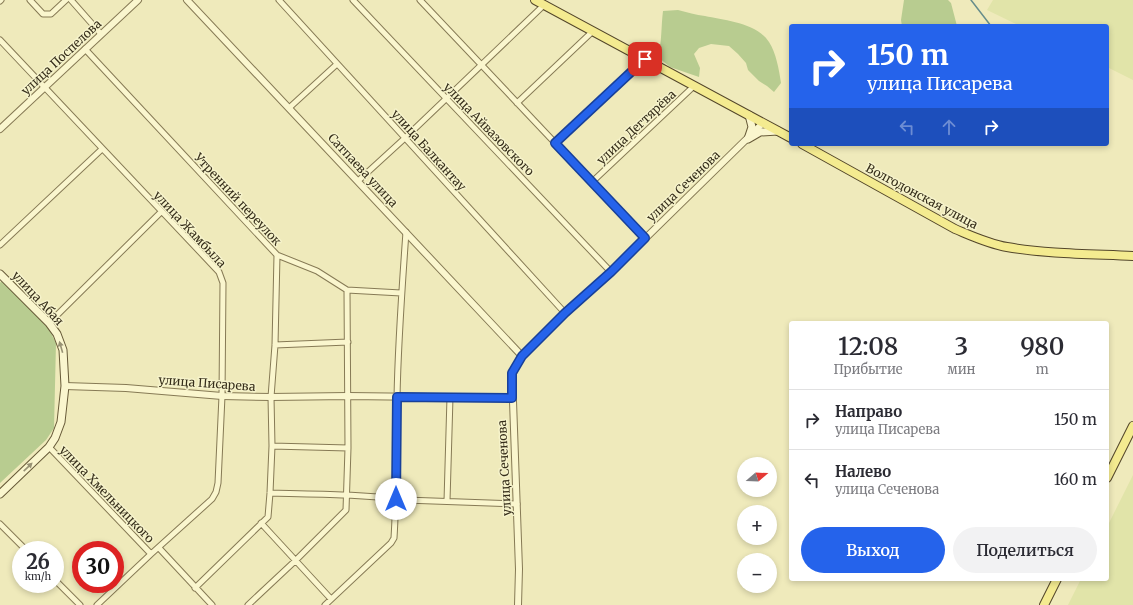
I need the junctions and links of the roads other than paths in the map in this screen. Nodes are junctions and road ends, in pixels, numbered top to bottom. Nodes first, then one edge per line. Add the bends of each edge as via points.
1 (30, 0) edge
2 (66, 0) edge
3 (71, 0) edge
4 (138, 0) edge
5 (187, 0) edge
6 (279, 0) edge
7 (353, 0) edge
8 (420, 0) edge
9 (535, 0) edge
10 (544, 4) junction
11 (593, 31) junction
12 (101, 34) junction
13 (0, 40) edge
14 (85, 50) junction
15 (645, 59) junction
16 (337, 64) junction
17 (481, 64) junction
18 (694, 86) junction
19 (45, 88) junction
20 (446, 98) junction
21 (517, 103) junction
22 (289, 108) junction
23 (749, 115) junction
24 (763, 123) junction
25 (0, 129) edge
26 (778, 131) junction
27 (789, 137) edge
28 (405, 138) junction
29 (748, 139) junction
30 (555, 143) junction
31 (806, 146) edge
32 (102, 149) junction
33 (358, 181) junction
34 (592, 182) junction
35 (162, 212) junction
36 (406, 232) junction
37 (645, 238) junction
38 (0, 245) edge
39 (277, 255) junction
40 (1133, 256) edge
41 (611, 272) junction
42 (0, 274) edge
43 (347, 290) junction
44 (401, 293) junction
45 (565, 313) junction
46 (49, 323) junction
47 (348, 342) junction
48 (275, 345) junction
49 (522, 356) junction
50 (65, 386) junction
51 (222, 396) junction
52 (348, 396) junction
53 (271, 397) junction
54 (397, 397) junction
55 (450, 397) junction
56 (512, 398) junction
57 (1133, 426) edge
58 (272, 446) junction
59 (49, 448) junction
60 (348, 448) junction
61 (1109, 474) edge
62 (270, 493) junction
63 (0, 494) edge
64 (347, 495) junction
65 (396, 499) junction
66 (448, 501) junction
67 (517, 504) junction
68 (261, 523) junction
69 (0, 524) edge
70 (17, 541) edge
71 (159, 548) junction
72 (151, 554) junction
73 (295, 561) junction
74 (1055, 581) edge
75 (195, 588) junction
76 (64, 589) edge
77 (331, 599) junction
78 (80, 605) edge
79 (97, 605) edge
80 (212, 605) edge
81 (248, 605) edge
82 (325, 605) edge
83 (518, 605) edge
84 (1044, 605) edge

1 - 2 street via 43,14 51,14
3 - 12 street
4 - 12 street, улица Поспелова
5 - 22 street, Сатпаева улица
6 - 16 street, улица Балкантау
7 - 20 street, улица Айвазовского
8 - 17 street
9 - 10 main road
10 - 11 main road
10 - 17 street
11 - 15 main road
11 - 21 street
12 - 14 street, улица Поспелова
13 - 19 street, улица Жамбыла
14 - 19 street, улица Поспелова
14 - 39 street, Утренний переулок
15 - 18 main road
15 - 30 street
16 - 22 street
16 - 28 street, улица Балкантау
17 - 20 street
17 - 21 street
18 - 23 main road
18 - 34 street, улица Дегтярёва
19 - 25 street, улица Поспелова
19 - 32 street, улица Жамбыла
20 - 28 street
20 - 41 street, улица Айвазовского
21 - 30 street
22 - 33 street, Сатпаева улица
23 - 24 main road
23 - 29 main road via 752,128
24 - 26 main road
24 - 29 street, улица Сеченова
26 - 27 main road
26 - 29 main road via 760,132
28 - 33 street
28 - 45 street, улица Балкантау
29 - 37 street, улица Сеченова
30 - 34 street
31 - 40 main road, Волгодонская улица via 955,229 980,240 1034,251
32 - 35 street, улица Жамбыла
32 - 38 street
33 - 36 street, Сатпаева улица
34 - 37 street
35 - 46 street
35 - 51 street, улица Жамбыла via 219,272 224,283
36 - 44 street
36 - 49 street, Сатпаева улица
37 - 41 street, улица Сеченова
39 - 43 street via 317,271
39 - 48 street, Утренний переулок
41 - 45 street, улица Сеченова
42 - 46 main road, улица Абая
43 - 44 street
43 - 47 street
44 - 54 street
45 - 49 street, улица Сеченова
50 -> 46 main road, улица Абая via 63,350 57,334
47 - 48 street
47 - 52 street
48 - 53 street, Утренний переулок
49 - 56 street, улица Сеченова via 512,373
50 - 51 street, улица Писарева
50 - 59 main road, улица Абая via 59,430
51 - 53 street, улица Писарева
51 - 71 street, улица Жамбыла via 216,492 212,499
52 - 53 street, улица Писарева
52 - 54 street, улица Писарева
52 - 60 street
53 - 58 street, Утренний переулок
54 - 55 street, улица Писарева
54 - 65 street
55 - 56 street, улица Писарева
55 - 66 street
56 - 67 street, улица Сеченова
57 - 61 main road
58 - 60 street
58 - 62 street, Утренний переулок
63 -> 59 main road, улица Абая
59 - 72 street, улица Хмельницкого
60 - 64 street
62 - 64 street
62 - 68 street, Утренний переулок via 268,516
64 - 65 street
64 - 73 street via 346,510
65 - 66 street
65 - 77 street via 394,538 391,543
66 - 67 street
67 - 83 street, улица Сеченова
68 - 73 street
68 - 75 street, Утренний переулок
69 - 70 street
71 - 72 street, улица Жамбыла
71 - 75 street, улица Хмельницкого
72 - 79 street, улица Жамбыла
73 - 77 street
73 - 81 street
74 - 84 main road
75 - 80 street, улица Хмельницкого
76 - 78 street
77 - 82 street

